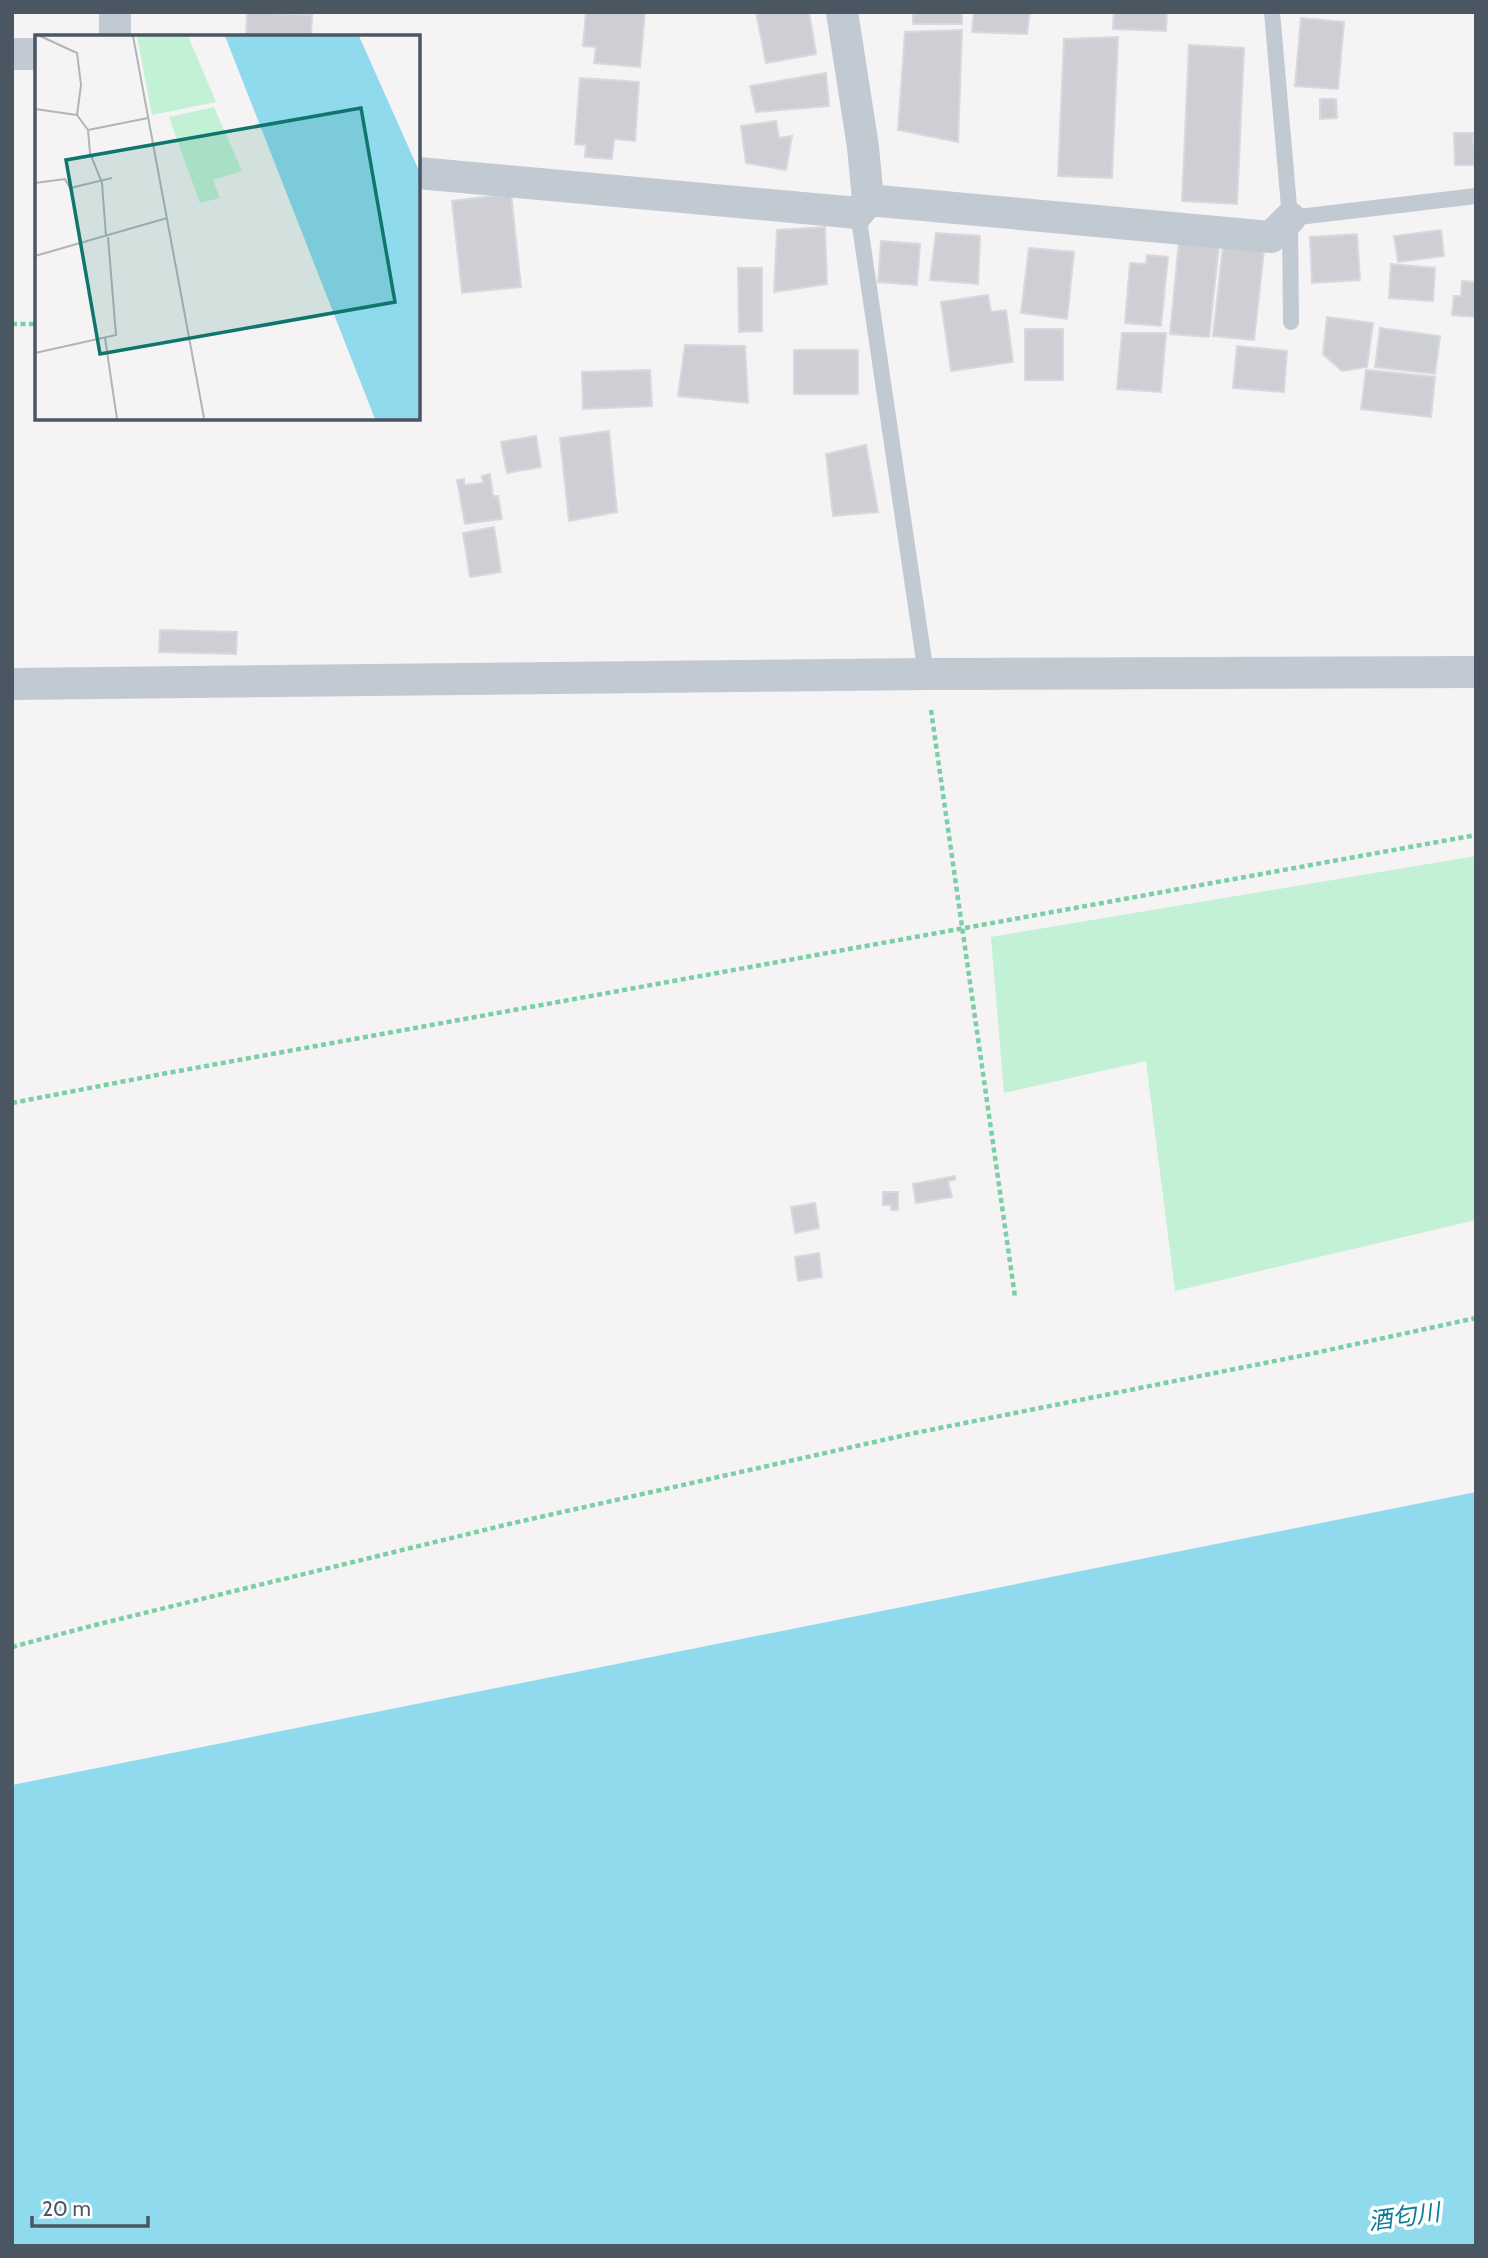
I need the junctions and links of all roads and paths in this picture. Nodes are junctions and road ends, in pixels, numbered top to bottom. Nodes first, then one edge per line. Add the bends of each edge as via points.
1 (116, 12) edge
2 (842, 12) edge
3 (1272, 12) edge
4 (115, 35) edge
5 (12, 54) edge
6 (35, 54) edge
7 (420, 173) edge
8 (1476, 196) edge
9 (863, 206) junction
10 (1290, 218) junction
11 (1291, 322) dead end
12 (12, 324) edge
13 (35, 324) edge
14 (1476, 672) edge
15 (926, 674) junction
16 (12, 684) edge
17 (1476, 835) edge
18 (961, 929) junction
19 (12, 1103) edge
20 (1015, 1297) dead end
21 (1476, 1318) edge
22 (12, 1647) edge

1 - 4 street
2 - 9 street via 863,147
3 - 10 lane
5 - 6 street
7 - 9 street
8 - 10 lane
9 - 10 street via 1270,237
9 - 15 lane
10 - 11 lane
12 - 13 path
14 - 15 street
15 - 16 street
15 - 18 path
17 - 18 path
18 - 19 path
18 - 20 path
21 - 22 path via 910,1434 536,1518

